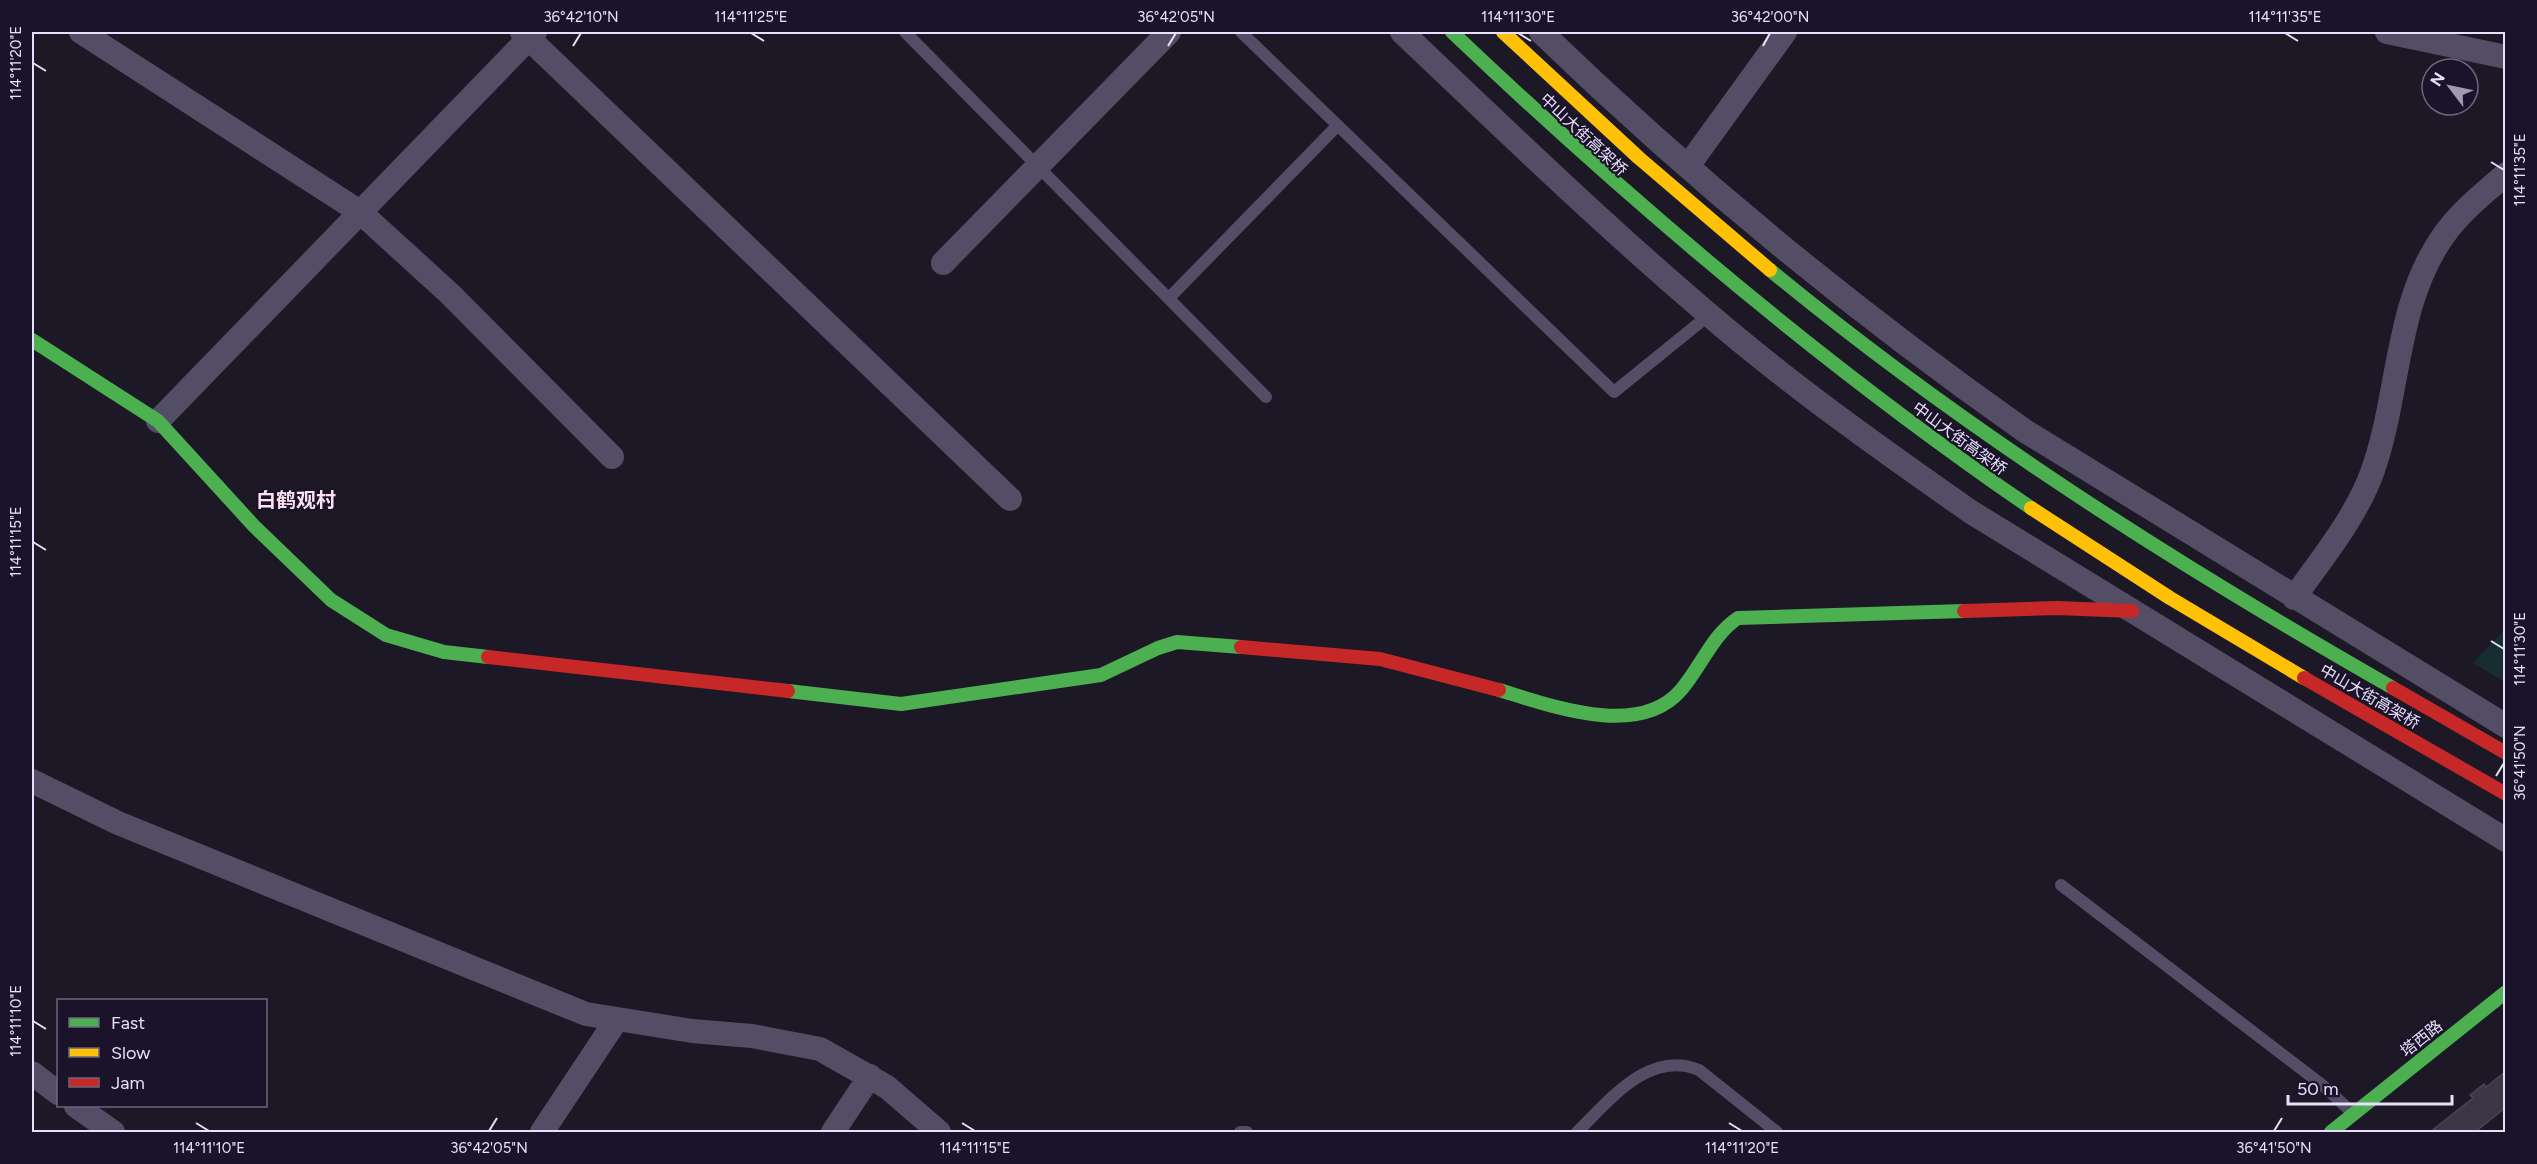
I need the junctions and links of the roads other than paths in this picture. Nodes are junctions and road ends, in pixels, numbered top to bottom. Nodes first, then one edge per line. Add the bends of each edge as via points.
1 (81, 32) edge
2 (905, 32) edge
3 (1169, 32) edge
4 (1241, 32) edge
5 (1401, 32) edge
6 (1452, 32) edge
7 (1503, 32) edge
8 (1542, 32) edge
9 (1785, 32) edge
10 (2386, 32) edge
11 (529, 33) edge
12 (2505, 57) edge
13 (1337, 126) junction
14 (1038, 165) junction
15 (1688, 166) junction
16 (2505, 174) edge
17 (360, 212) junction
18 (943, 263) dead end
19 (1170, 297) junction
20 (1709, 315) junction
21 (32, 340) edge
22 (1266, 397) dead end
23 (158, 421) junction
24 (612, 458) dead end
25 (1010, 499) dead end
26 (2294, 598) junction
27 (2132, 612) junction
28 (2505, 726) edge
29 (2505, 753) edge
30 (32, 782) edge
31 (2505, 794) edge
32 (2505, 840) edge
33 (2061, 885) dead end
34 (2505, 992) edge
35 (617, 1019) junction
36 (32, 1073) edge
37 (870, 1076) junction
38 (57, 1092) edge
39 (77, 1107) edge
40 (2353, 1113) junction
41 (113, 1132) edge
42 (542, 1132) edge
43 (833, 1132) edge
44 (939, 1132) edge
45 (1240, 1132) edge
46 (1247, 1132) edge
47 (1576, 1132) edge
48 (1777, 1132) edge
49 (2331, 1132) edge

1 - 17 street
2 - 14 lane
3 - 14 street
4 - 13 lane
5 - 20 street via 1524,150
6 - 31 main road, 中山大街高架桥 via 1584,158 1686,247 1964,462 2139,579
7 - 29 main road, 中山大街高架桥 via 1708,220 1984,433 2158,549
8 - 15 street
9 - 15 street
10 - 12 street
11 - 17 street
11 - 25 street
13 - 19 lane
13 - 20 lane via 1614,392
14 - 18 street
14 - 19 lane
15 - 26 street via 1791,256 1969,392
16 - 26 street via 2444,234 2425,266 2407,318 2373,471 2342,527
17 - 23 street
17 - 24 street via 450,294
19 - 22 lane
20 - 27 street via 1971,512
21 - 23 main road
23 - 27 main road via 254,526 331,600 386,635 444,652 901,704 1101,675 1125,667 1164,644 1177,642 1380,659 1577,713 1642,714 1661,708 1680,690 1726,626 1738,618 2057,608
26 - 28 street
27 - 32 street
30 - 35 street via 118,823 586,1014
33 - 40 lane
34 - 40 main road, 塔西路
35 - 37 street via 820,1049
35 - 42 street
36 - 38 street
37 - 43 street
37 - 44 street
39 - 41 street
40 - 49 main road, 塔西路
45 - 46 lane
47 - 48 lane via 1626,1084 1663,1065 1686,1065 1699,1070

